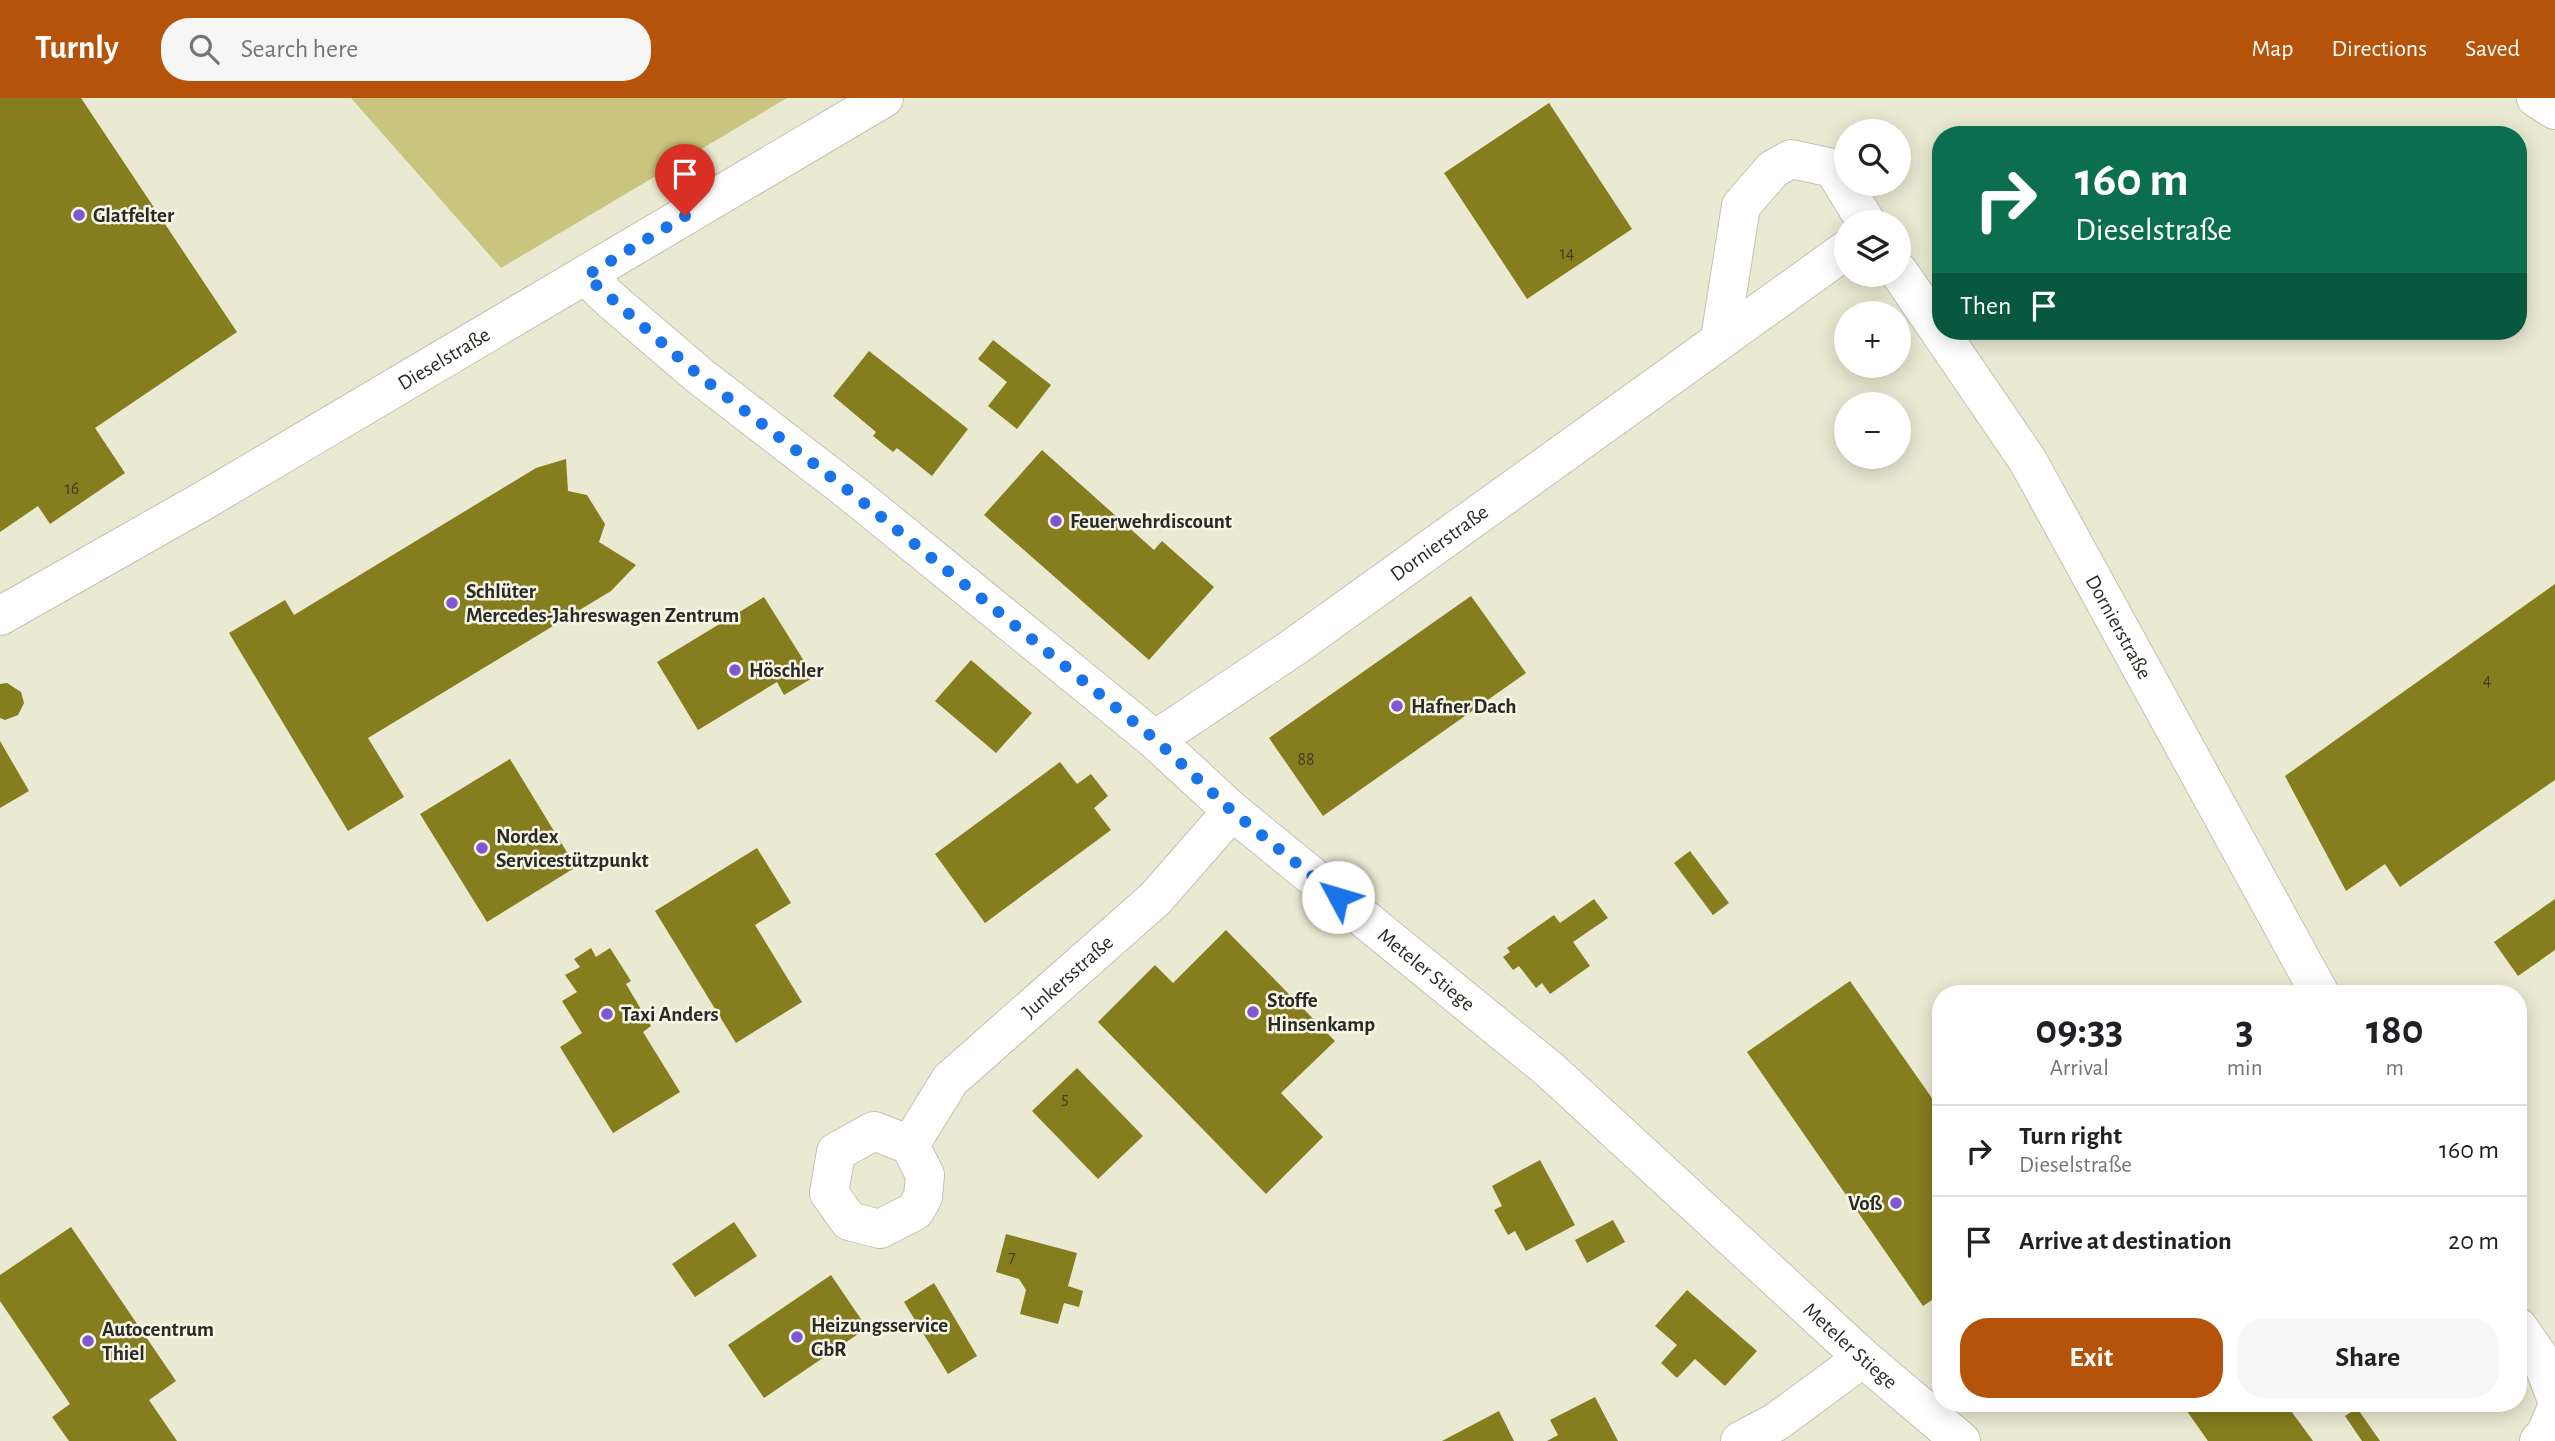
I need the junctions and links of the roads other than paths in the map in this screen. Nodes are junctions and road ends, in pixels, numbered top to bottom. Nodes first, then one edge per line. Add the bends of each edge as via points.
1 (884, 98) edge
2 (2536, 98) edge
3 (2555, 110) edge
4 (1859, 210) edge
5 (1834, 258) edge
6 (586, 276) junction
7 (1909, 287) edge
8 (1932, 320) edge
9 (1720, 339) junction
10 (1945, 340) edge
11 (0, 615) edge
12 (1156, 740) junction
13 (1232, 811) junction
14 (2315, 985) edge
15 (910, 1145) dead end
16 (2527, 1340) edge
17 (1863, 1358) junction
18 (2555, 1395) edge
19 (2555, 1412) edge
20 (1740, 1441) edge
21 (1961, 1441) edge
22 (2539, 1441) edge

1 - 6 street, Dieselstraße
2 - 3 street
4 - 9 street via 1833,168 1791,159 1773,169 1741,206
5 - 9 street, Dornierstraße
6 - 11 street, Dieselstraße
6 - 12 street, Meteler Stiege via 701,377
7 - 8 street, Dornierstraße
9 - 12 street, Dornierstraße via 1293,647
10 - 14 street, Dornierstraße via 2028,461
12 - 13 street, Meteler Stiege
13 - 15 street, Junkersstraße via 1155,899 950,1080
13 - 17 street, Meteler Stiege via 1550,1070
16 - 18 street
17 - 20 street via 1776,1422
17 - 21 street, Meteler Stiege
19 - 22 street

